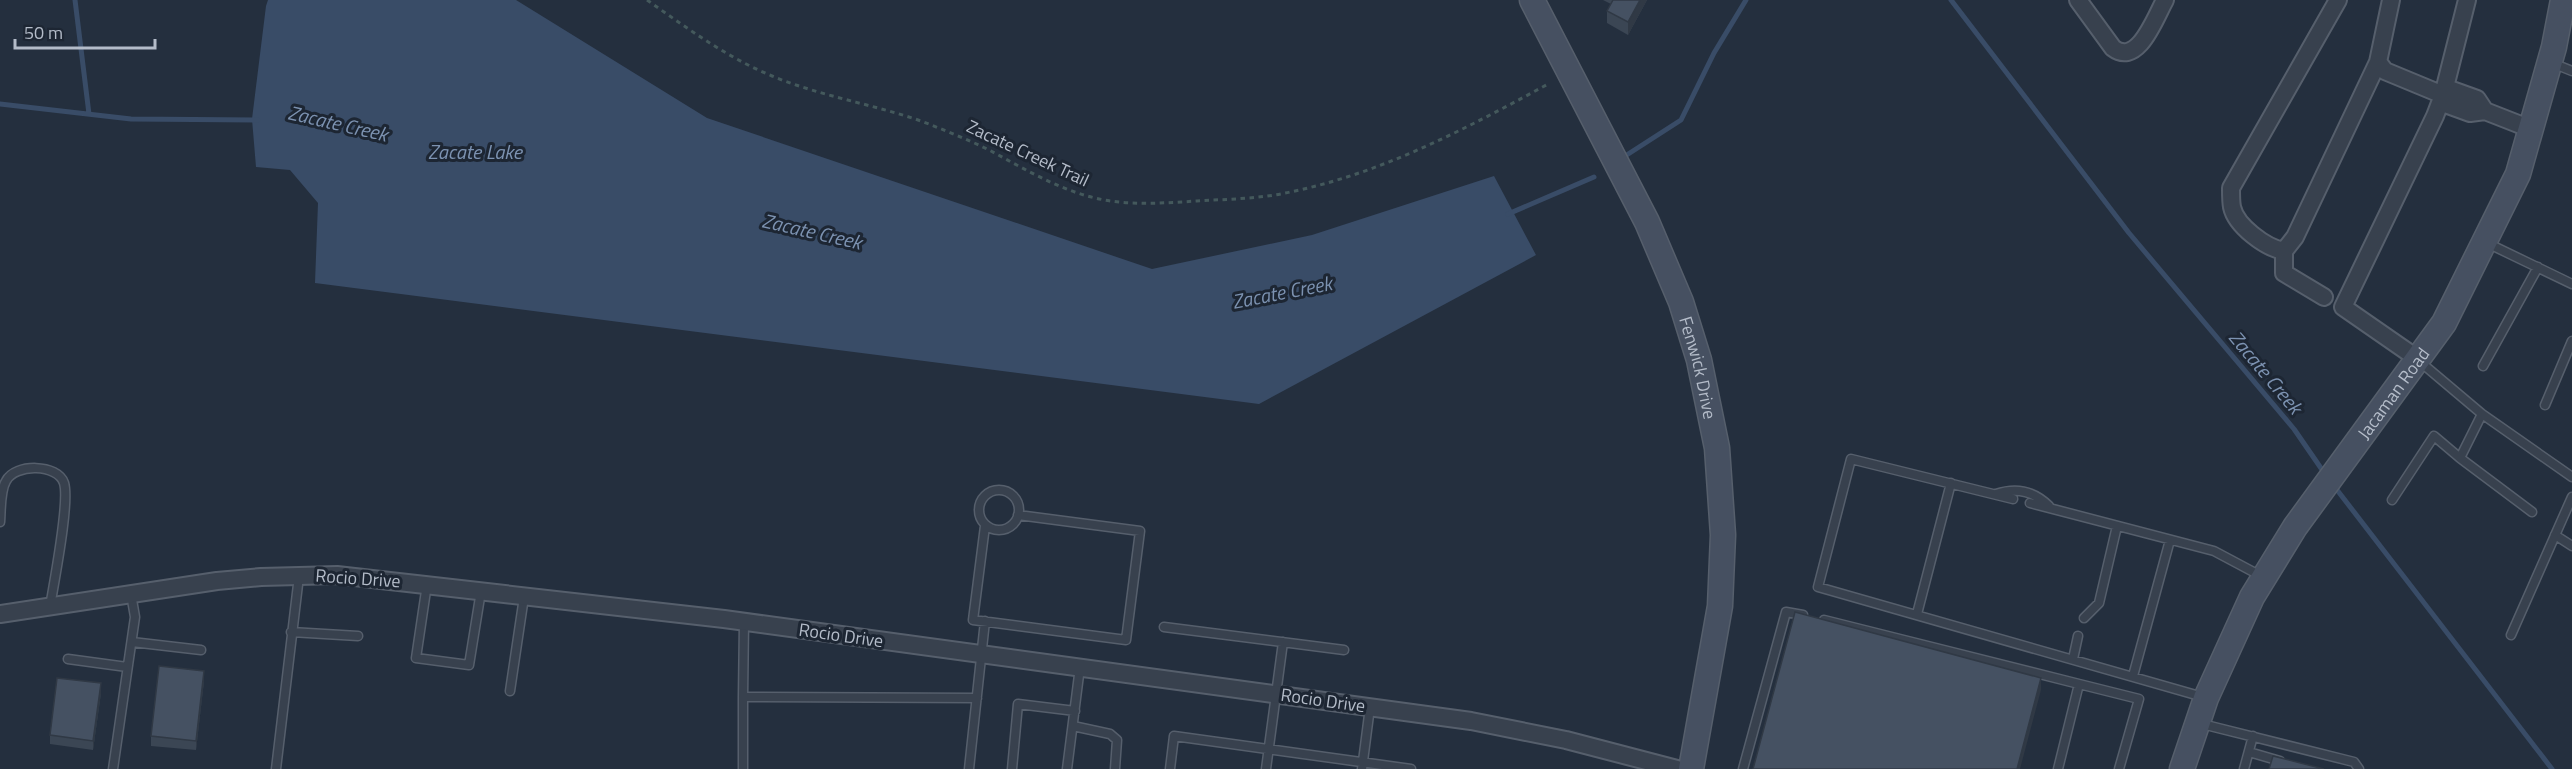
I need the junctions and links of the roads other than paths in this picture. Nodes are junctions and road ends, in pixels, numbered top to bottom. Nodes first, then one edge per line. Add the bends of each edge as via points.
1 (1532, 0) edge
2 (2078, 0) edge
3 (2165, 0) edge
4 (2338, 0) edge
5 (2391, 0) edge
6 (2467, 0) edge
7 (2563, 0) edge
8 (2379, 62) junction
9 (2549, 62) junction
10 (2572, 71) edge
11 (2443, 95) junction
12 (2531, 129) junction
13 (2485, 242) junction
14 (2284, 251) junction
15 (2538, 267) junction
16 (2572, 284) edge
17 (2324, 297) dead end
18 (2572, 340) edge
19 (2418, 359) junction
20 (2484, 366) dead end
21 (2545, 405) dead end
22 (2482, 414) junction
23 (2460, 458) junction
24 (2572, 477) edge
25 (1951, 483) junction
26 (1996, 495) junction
27 (2572, 497) edge
28 (2013, 499) dead end
29 (2392, 500) dead end
30 (2030, 503) dead end
31 (2052, 509) junction
32 (2532, 512) dead end
33 (1018, 515) junction
34 (0, 522) edge
35 (985, 526) junction
36 (2117, 526) junction
37 (2555, 535) junction
38 (2170, 540) junction
39 (2572, 546) edge
40 (299, 575) junction
41 (2264, 578) junction
42 (427, 584) junction
43 (481, 591) junction
44 (131, 594) junction
45 (524, 597) junction
46 (50, 607) junction
47 (0, 614) edge
48 (1917, 614) junction
49 (2084, 618) dead end
50 (985, 621) junction
51 (744, 622) junction
52 (1164, 627) dead end
53 (291, 632) junction
54 (2511, 635) dead end
55 (358, 636) dead end
56 (2078, 636) dead end
57 (132, 642) junction
58 (1283, 642) junction
59 (201, 650) dead end
60 (1344, 650) dead end
61 (982, 654) junction
62 (68, 659) dead end
63 (2073, 659) junction
64 (128, 667) junction
65 (1080, 667) junction
66 (2133, 676) junction
67 (2079, 684) junction
68 (510, 692) dead end
69 (1276, 694) junction
70 (743, 697) junction
71 (977, 698) junction
72 (2206, 698) junction
73 (1370, 707) junction
74 (1075, 711) junction
75 (2198, 723) junction
76 (1073, 726) junction
77 (2253, 736) junction
78 (1269, 749) junction
79 (2249, 752) junction
80 (2289, 763) edge
81 (1362, 765) edge
82 (1400, 768) edge
83 (113, 769) edge
84 (276, 769) edge
85 (743, 769) edge
86 (969, 769) edge
87 (1012, 769) edge
88 (1067, 769) edge
89 (1115, 769) edge
90 (1170, 769) edge
91 (1266, 769) edge
92 (1411, 769) edge
93 (1677, 769) edge
94 (1691, 769) edge
95 (1743, 769) edge
96 (2058, 769) edge
97 (2120, 769) edge
98 (2182, 769) edge
99 (2244, 769) edge
100 (2359, 769) edge

1 - 94 main road, Fenwick Drive via 1647,222 1681,302 1698,360 1716,448 1723,535 1720,606
2 - 3 street via 2113,48 2126,54 2136,50
4 - 14 street via 2231,189 2232,208 2239,222 2273,249
5 - 8 street
6 - 11 street
7 - 9 main road, Jacaman Road
8 - 11 street via 2385,71
8 - 14 street via 2295,237
9 - 10 lane
9 - 12 main road, Jacaman Road
11 - 12 street via 2452,90 2476,99 2485,111
11 - 19 street via 2343,307
12 - 13 main road, Jacaman Road via 2518,174
13 - 15 lane
13 - 19 main road, Jacaman Road via 2444,323
14 - 17 street via 2284,273
15 - 16 lane
15 - 20 lane
18 - 21 lane
19 - 22 lane
19 - 41 main road, Jacaman Road via 2295,527
22 - 23 lane
22 - 24 lane
23 - 29 lane via 2434,436
23 - 32 lane
25 - 26 lane
25 - 48 lane
25 - 48 lane via 1851,459 1818,587
26 - 28 lane
26 - 31 lane via 2010,489 2039,496
27 - 37 lane
30 - 31 lane
31 - 36 lane
33 - 35 lane via 1005,530
33 - 35 lane via 1013,496 1002,490 989,492 978,508
33 - 50 lane via 1140,531 1126,640
34 - 46 lane via 5,482 11,474 25,468 55,472 62,477 66,496
35 - 50 lane via 973,620
36 - 38 lane
36 - 49 lane via 2099,603
37 - 39 lane
37 - 54 lane
38 - 41 lane via 2214,551
38 - 66 lane
40 - 42 street, Rocio Drive
40 - 44 street, Rocio Drive via 217,581
40 - 53 lane
41 - 72 main road, Jacaman Road
42 - 43 street, Rocio Drive
42 - 43 lane via 416,658 470,665
43 - 45 street, Rocio Drive
44 - 46 street, Rocio Drive
44 - 57 lane via 135,617
45 - 51 street, Rocio Drive
45 - 68 lane
46 - 47 street, Rocio Drive
48 - 63 lane
50 - 61 lane
51 - 61 street, Rocio Drive
51 - 70 lane
52 - 58 lane
53 - 55 lane
53 - 84 lane
56 - 63 lane
57 - 59 lane
57 - 64 lane
58 - 60 lane
58 - 69 lane
61 - 65 street, Rocio Drive
61 - 71 lane
62 - 64 lane
63 - 66 lane
64 - 83 lane
65 - 69 street, Rocio Drive
65 - 74 lane
66 - 72 lane
67 - 95 lane via 1786,612
67 - 96 lane
67 - 97 lane via 2139,699
69 - 73 street, Rocio Drive
69 - 78 lane
70 - 71 lane
70 - 85 lane
71 - 86 lane
72 - 75 main road, Jacaman Road
73 - 81 lane
73 - 93 street, Rocio Drive via 1566,740
74 - 76 lane
74 - 87 lane via 1018,704
75 - 77 lane
75 - 98 main road, Jacaman Road
76 - 88 lane
76 - 89 lane via 1110,734 1117,740
77 - 79 lane
77 - 100 lane via 2354,762
78 - 81 lane
78 - 90 lane via 1174,736
78 - 91 lane
79 - 80 lane
79 - 99 lane
81 - 82 lane
82 - 92 lane

